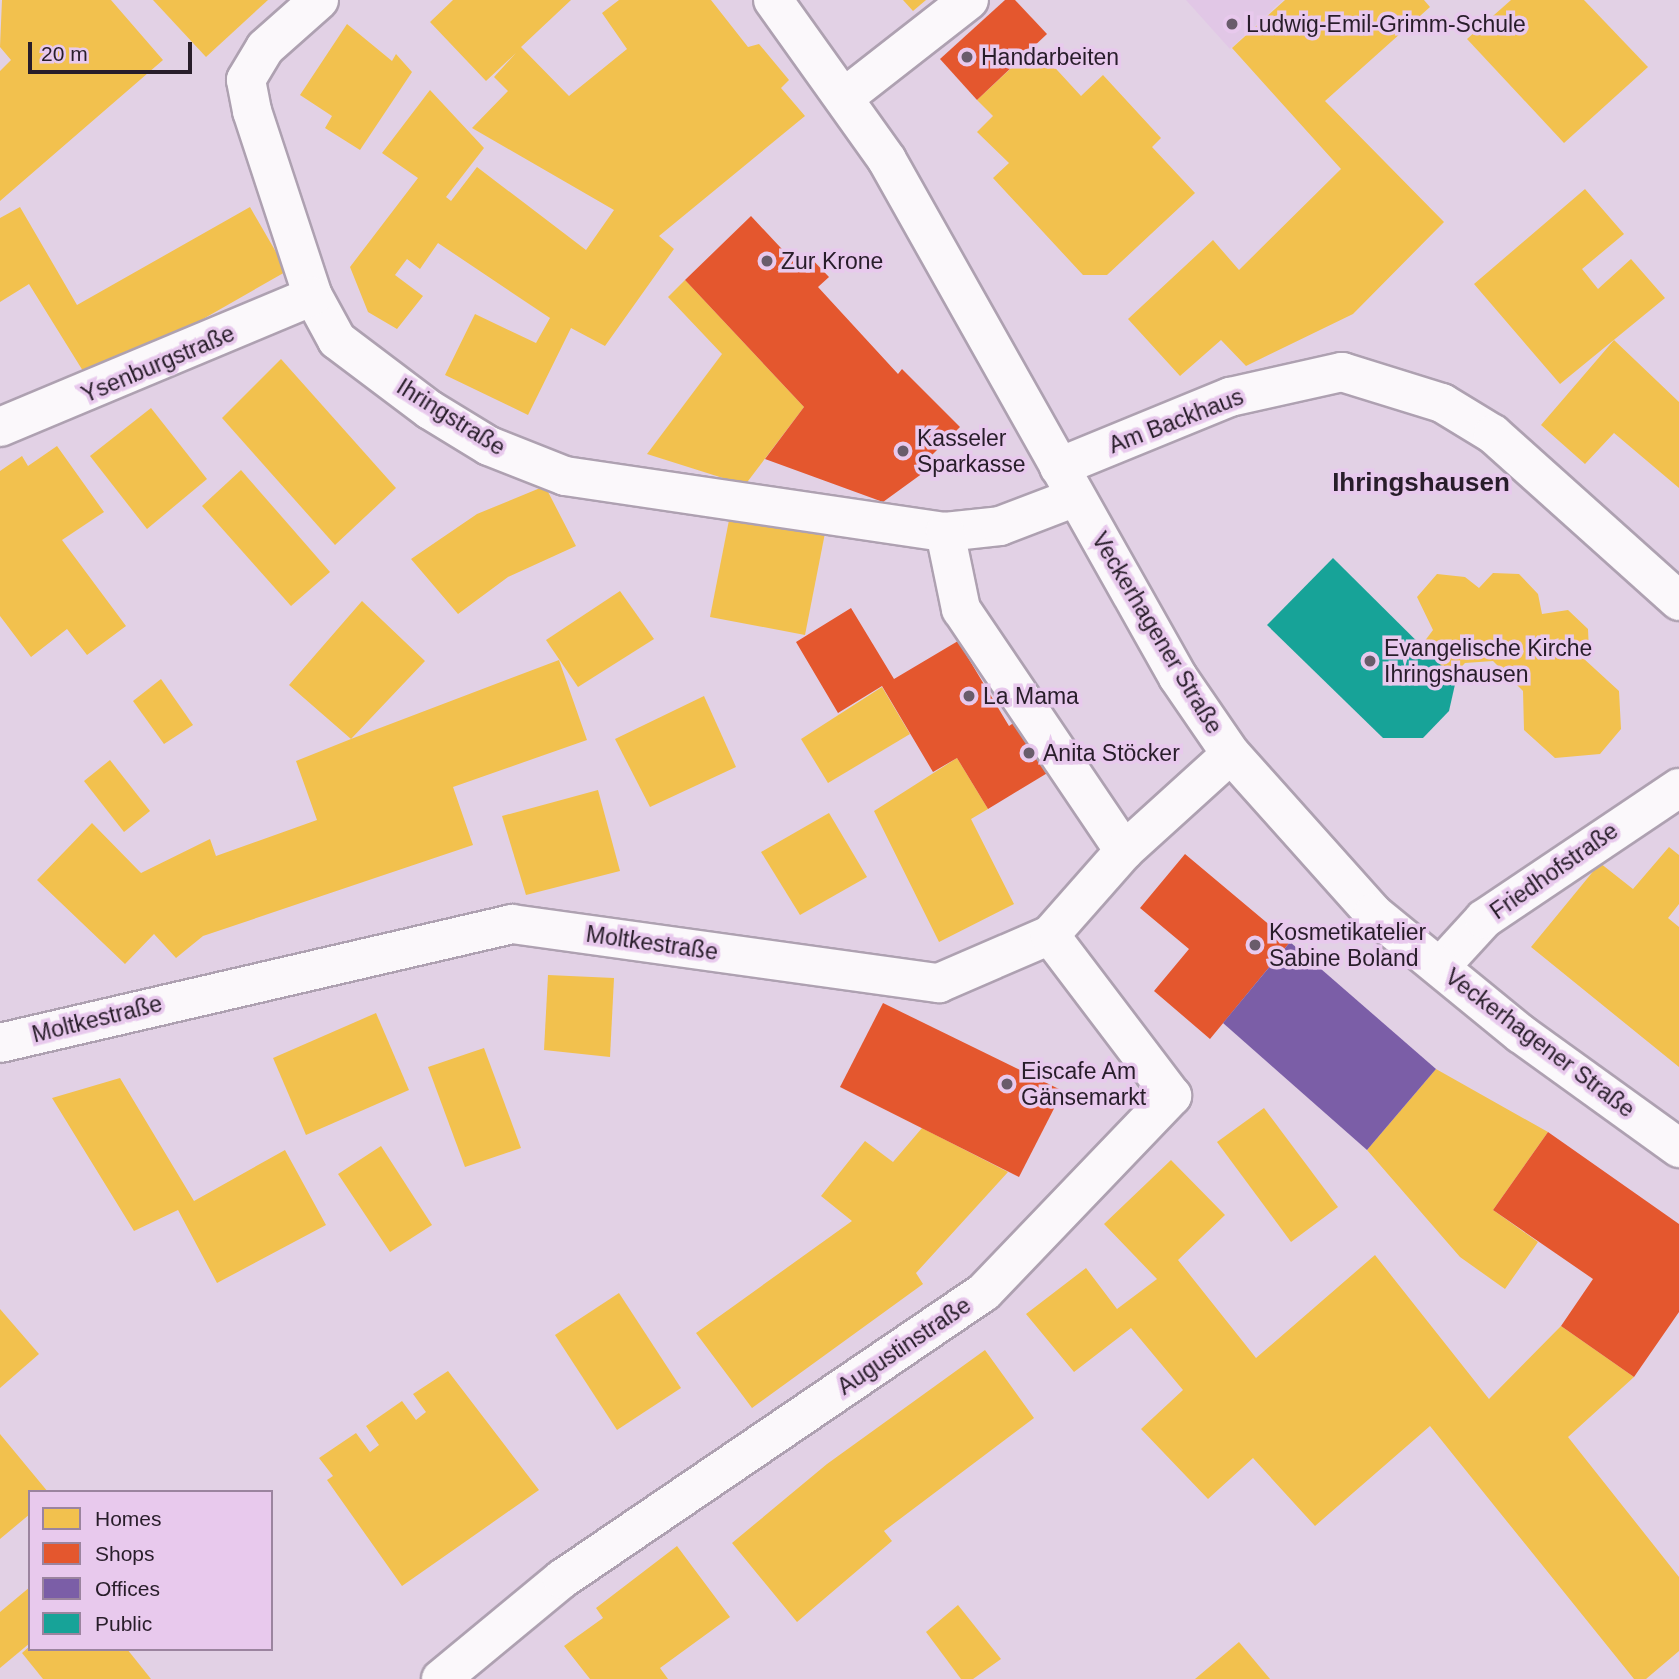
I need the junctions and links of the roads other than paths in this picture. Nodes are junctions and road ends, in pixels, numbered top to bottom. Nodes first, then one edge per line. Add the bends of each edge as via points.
1 (319, 0) edge
2 (773, 0) edge
3 (969, 0) edge
4 (846, 96) junction
5 (313, 296) junction
6 (0, 428) edge
7 (1068, 482) junction
8 (945, 532) junction
9 (1679, 601) edge
10 (1231, 754) junction
11 (1679, 788) edge
12 (1124, 851) junction
13 (1050, 935) junction
14 (1440, 967) junction
15 (0, 1043) edge
16 (1679, 1148) edge
17 (441, 1679) edge

1 - 5 street, Ihringstraße via 265,48 246,80
2 - 4 street, Veckerhagener Straße
3 - 4 street
4 - 7 street, Veckerhagener Straße
5 - 6 street, Ysenburgstraße
5 - 8 street, Ihringstraße via 337,340 430,410 489,446 565,477
7 - 8 street, Ihringstraße via 1000,526
7 - 9 street, Am Backhaus via 1230,397 1342,372 1442,403 1493,434
7 - 10 street, Veckerhagener Straße via 1178,677
8 - 12 street via 961,609
10 - 12 street, Moltkestraße
10 - 14 street, Veckerhagener Straße via 1373,913
11 - 14 street, Friedhofstraße via 1484,919
12 - 13 street, Moltkestraße
13 - 15 street, Moltkestraße via 939,983 512,924
13 - 17 street, Augustinstraße via 1172,1096 984,1292 562,1578
14 - 16 street, Veckerhagener Straße via 1521,1034

